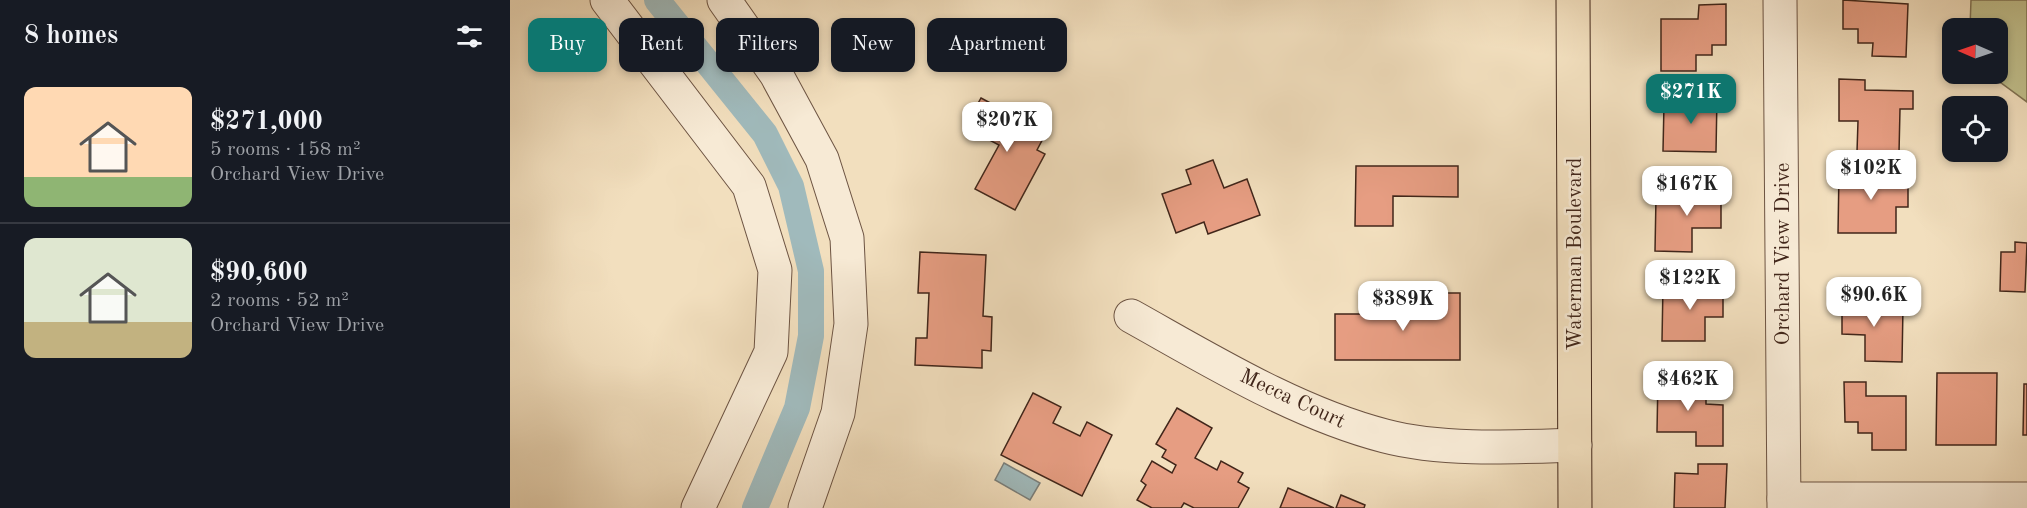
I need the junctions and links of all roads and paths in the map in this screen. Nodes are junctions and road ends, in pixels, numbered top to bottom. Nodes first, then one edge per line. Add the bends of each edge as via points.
1 (607, 0) edge
2 (724, 0) edge
3 (1573, 0) edge
4 (1780, 0) edge
5 (1131, 316) dead end
6 (1575, 445) junction
7 (2027, 499) edge
8 (1784, 504) edge
9 (698, 508) edge
10 (805, 508) edge
11 (1575, 508) edge

1 - 9 street via 749,186 775,270 771,352
2 - 10 street via 776,74 822,159 847,237 851,324 838,413
3 - 6 main road, Waterman Boulevard
4 - 8 street, Orchard View Drive
5 - 6 street, Mecca Court via 1321,415 1386,437 1515,448
6 - 11 main road, Waterman Boulevard
7 - 8 street

